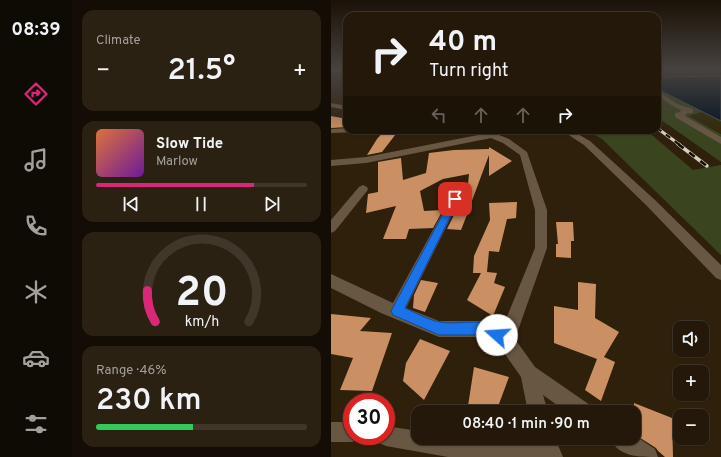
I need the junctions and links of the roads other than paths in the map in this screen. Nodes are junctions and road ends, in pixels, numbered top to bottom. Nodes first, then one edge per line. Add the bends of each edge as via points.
1 (661, 98) edge
2 (331, 105) edge
3 (343, 107) edge
4 (331, 131) edge
5 (343, 131) edge
6 (487, 134) edge
7 (572, 134) edge
8 (491, 135) junction
9 (721, 141) edge
10 (331, 163) edge
11 (363, 189) dead end
12 (455, 199) dead end
13 (331, 228) edge
14 (721, 274) edge
15 (331, 281) edge
16 (397, 311) junction
17 (506, 341) junction
18 (529, 373) junction
19 (536, 405) edge
20 (573, 405) edge
21 (331, 432) edge
22 (343, 432) edge
23 (395, 438) edge
24 (630, 445) edge
25 (548, 447) edge
26 (647, 457) edge

1 - 9 street
2 - 3 street
4 - 5 street
6 - 8 street
7 - 14 street via 587,143 651,203
8 - 10 street via 366,160
8 - 17 street via 506,141 524,154 541,210 541,248
11 - 13 street
12 - 16 street
15 - 16 street
16 - 17 street via 439,329 488,329
17 - 18 street
18 - 19 street
18 - 20 street
21 - 22 street
23 - 25 street via 487,453
24 - 26 street

